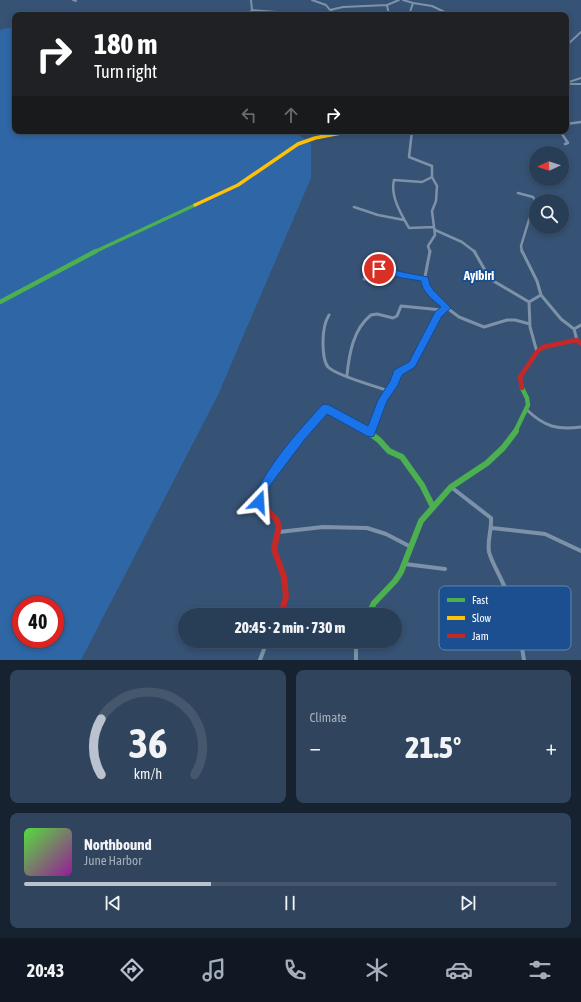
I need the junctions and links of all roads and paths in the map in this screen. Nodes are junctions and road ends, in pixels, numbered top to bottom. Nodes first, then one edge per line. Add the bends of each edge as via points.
1 (251, 0) edge
2 (312, 0) edge
3 (399, 0) edge
4 (403, 0) edge
5 (414, 3) junction
6 (387, 5) junction
7 (252, 10) joint
8 (330, 10) junction
9 (277, 12) edge
10 (333, 12) edge
11 (388, 12) edge
12 (409, 12) edge
13 (445, 12) edge
14 (581, 32) edge
15 (569, 43) edge
16 (581, 78) edge
17 (569, 82) edge
18 (569, 83) edge
19 (581, 84) edge
20 (581, 122) edge
21 (569, 124) edge
22 (334, 134) edge
23 (412, 134) edge
24 (562, 134) edge
25 (565, 144) dead end
26 (432, 177) junction
27 (518, 193) dead end
28 (354, 206) dead end
29 (404, 220) junction
30 (435, 228) junction
31 (364, 279) dead end
32 (425, 279) junction
33 (541, 295) junction
34 (0, 302) edge
35 (530, 302) junction
36 (446, 308) junction
37 (442, 310) junction
38 (329, 315) dead end
39 (530, 324) junction
40 (581, 325) edge
41 (574, 329) junction
42 (577, 340) junction
43 (581, 344) edge
44 (537, 352) junction
45 (347, 375) junction
46 (389, 391) junction
47 (526, 410) junction
48 (581, 427) edge
49 (371, 433) junction
50 (452, 487) junction
51 (433, 507) junction
52 (492, 528) junction
53 (279, 532) junction
54 (411, 547) junction
55 (581, 551) edge
56 (405, 564) junction
57 (445, 569) dead end
58 (504, 586) edge
59 (283, 608) edge
60 (372, 608) edge
61 (264, 648) edge
62 (356, 648) edge
63 (523, 650) edge
64 (260, 660) edge
65 (356, 660) edge
66 (524, 660) edge

1 - 7 street
2 - 8 street via 326,5
3 - 6 street
4 - 5 street
5 - 12 street via 410,6
5 - 13 street via 432,6
6 - 8 street
6 - 11 street
7 - 9 street
8 - 10 street
14 - 15 street
16 - 17 street
18 - 19 street
20 - 21 street
22 - 34 street via 312,138 294,146 238,185 107,245
23 - 26 street via 409,157 430,164
24 - 25 street via 568,143
26 - 29 street via 422,182 394,180 396,202
26 - 30 street via 437,186 432,212
27 - 33 street via 533,197 535,200 521,246 522,253 535,273
28 - 29 street via 378,215
29 - 30 street via 409,228
30 - 32 street via 435,235 428,246 430,252
30 - 35 street via 470,247 490,279
31 - 32 street via 373,278 380,269
32 - 36 street via 431,293
33 - 35 street
33 - 41 street via 561,319
35 - 39 street
36 - 37 street
36 - 39 street via 459,317 484,327 506,320
37 - 45 street via 401,306 393,318 371,315 361,327 350,353
37 - 46 street via 412,364 398,373
38 - 45 street via 323,330 326,364 336,372
39 - 44 street
40 - 41 street
41 - 42 street
42 - 43 street
42 - 44 street via 543,347
44 - 47 street via 520,377 520,385 528,402
45 - 46 street
46 - 49 street
47 - 48 street via 550,427
47 - 50 street via 518,428 503,448 487,463
49 - 51 street via 389,451 402,457 422,485
49 - 53 street via 325,408 267,481 259,499 260,504 275,516
50 - 51 street
50 - 52 street via 490,516
51 - 54 street via 421,521
52 - 55 street via 545,534
52 - 58 street via 488,540 489,550
53 - 54 street via 323,527 367,528 386,534
53 - 59 street via 275,552 284,576 286,599
54 - 56 street
56 - 57 street
56 - 60 street via 396,580
61 - 64 street
62 - 65 street
63 - 66 street

